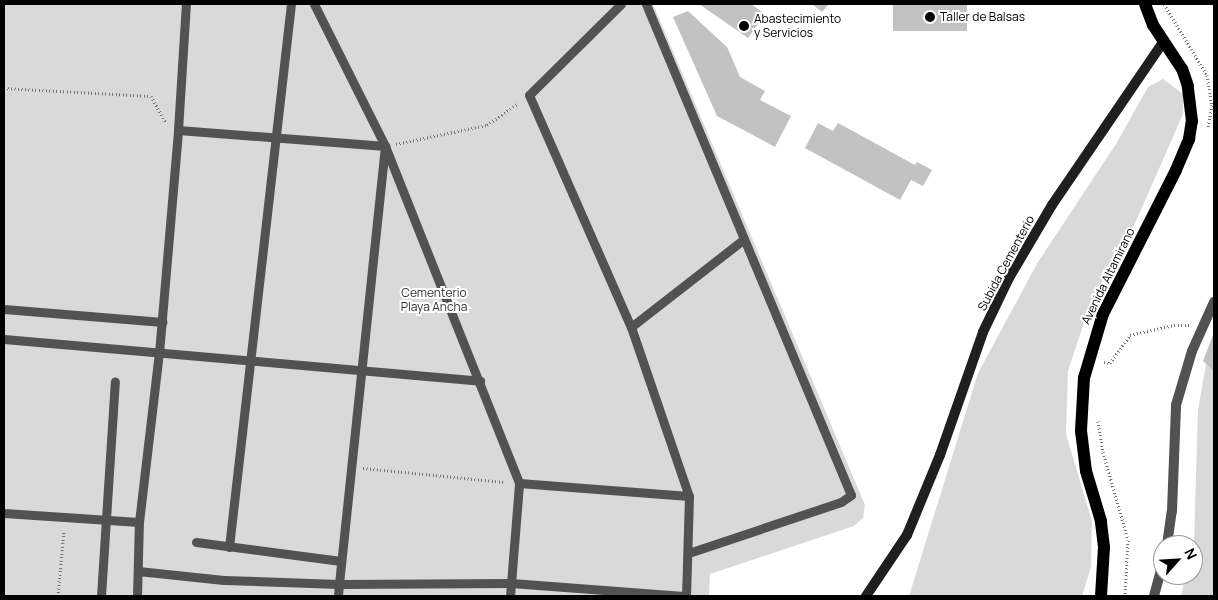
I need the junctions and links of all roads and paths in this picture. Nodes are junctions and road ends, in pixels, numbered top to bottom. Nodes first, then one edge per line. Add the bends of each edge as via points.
1 (186, 4) edge
2 (291, 4) edge
3 (314, 4) edge
4 (620, 4) edge
5 (646, 4) edge
6 (1146, 4) edge
7 (1164, 4) edge
8 (1164, 41) junction
9 (4, 88) edge
10 (529, 95) junction
11 (178, 130) junction
12 (1206, 134) dead end
13 (275, 137) junction
14 (386, 146) junction
15 (744, 239) junction
16 (1214, 302) edge
17 (4, 309) edge
18 (162, 322) junction
19 (1203, 326) junction
20 (631, 327) junction
21 (4, 339) edge
22 (159, 353) junction
23 (1103, 354) dead end
24 (252, 361) junction
25 (1101, 361) junction
26 (361, 368) junction
27 (1100, 369) dead end
28 (115, 381) dead end
29 (480, 381) junction
30 (1098, 416) dead end
31 (351, 467) junction
32 (519, 483) junction
33 (689, 496) junction
34 (4, 513) edge
35 (66, 519) junction
36 (105, 520) junction
37 (139, 522) junction
38 (1168, 535) edge
39 (196, 542) dead end
40 (229, 547) junction
41 (689, 553) junction
42 (341, 561) junction
43 (138, 570) junction
44 (511, 583) junction
45 (339, 584) junction
46 (58, 596) edge
47 (100, 596) edge
48 (137, 596) edge
49 (338, 596) edge
50 (510, 596) edge
51 (685, 596) edge
52 (866, 596) edge
53 (1102, 596) edge
54 (1125, 596) edge

1 - 11 lane
2 - 13 lane
3 - 14 lane
4 - 10 lane
5 - 15 lane
6 - 8 main road, Avenida Altamirano via 1153,25
7 - 12 path via 1207,75 1212,105
8 - 52 street, Subida Cementerio via 1052,205 1009,278 983,332 907,535
8 - 53 main road, Avenida Altamirano via 1182,69 1188,86 1191,104 1189,139 1103,314 1082,391 1082,451 1095,496 1104,547
9 - 11 path via 151,96 163,121
10 - 14 path via 487,126
10 - 20 lane
11 - 13 lane
11 - 18 lane
13 - 14 lane
13 - 24 lane
14 - 26 lane
14 - 29 lane
15 - 20 lane
15 - 41 lane via 851,494 841,502
16 - 19 street
17 - 18 lane
18 - 22 lane
19 - 25 path via 1174,325 1142,330 1130,335 1110,363
19 - 38 street via 1176,404
20 - 33 lane
21 - 22 lane
22 - 24 lane
22 - 37 lane
23 - 25 path
24 - 26 lane
24 - 40 lane
25 - 27 path
26 - 29 lane
26 - 31 lane
28 - 36 lane
29 - 32 lane
30 - 54 path via 1103,452 1128,540
31 - 32 path
31 - 42 lane
32 - 33 lane
32 - 44 lane
33 - 41 lane
34 - 35 lane
35 - 36 lane
35 - 46 path
36 - 37 lane
36 - 47 lane
37 - 43 lane
39 - 40 lane
40 - 42 lane
41 - 51 lane
42 - 45 lane
43 - 45 lane via 224,580
43 - 48 lane
44 - 45 lane
44 - 50 lane
44 - 51 lane
45 - 49 lane

